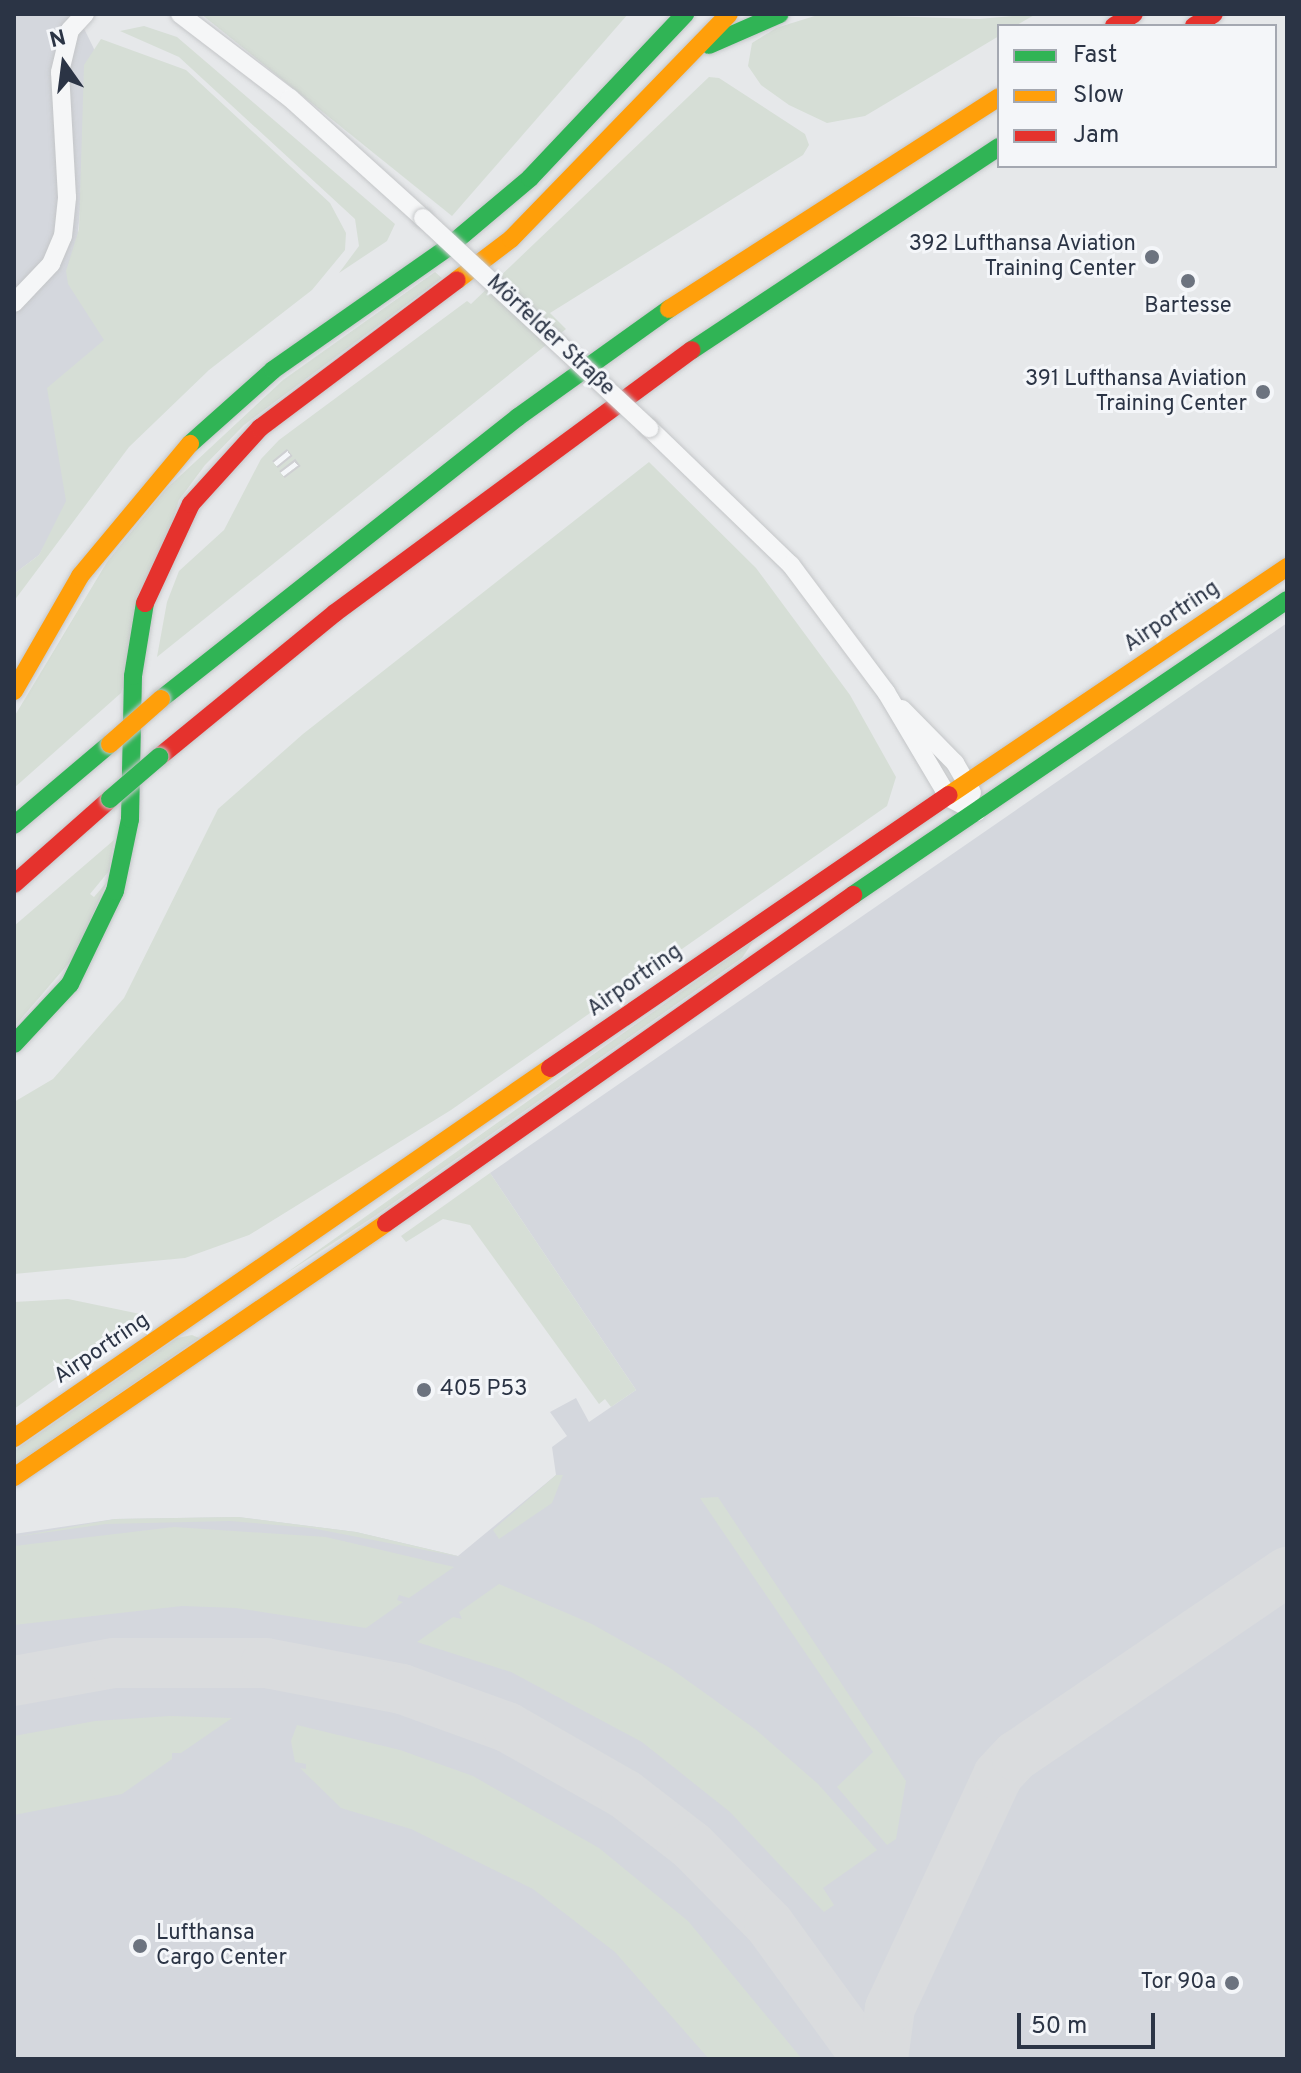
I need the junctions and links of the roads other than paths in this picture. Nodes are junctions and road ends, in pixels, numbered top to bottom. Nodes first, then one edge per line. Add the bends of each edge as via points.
1 (85, 14) edge
2 (180, 14) edge
3 (677, 14) edge
4 (685, 14) edge
5 (729, 14) edge
6 (780, 14) edge
7 (663, 38) junction
8 (684, 56) junction
9 (997, 98) edge
10 (997, 148) edge
11 (14, 303) edge
12 (1285, 572) edge
13 (1264, 583) junction
14 (1285, 607) edge
15 (14, 691) edge
16 (886, 692) junction
17 (969, 783) junction
18 (949, 798) junction
19 (977, 812) junction
20 (14, 825) edge
21 (14, 884) edge
22 (14, 1044) edge
23 (14, 1438) edge
24 (14, 1477) edge

1 - 11 street via 70,30 60,72 67,197 63,236 51,264
2 - 16 street, Mörfelder Straße, bridge via 290,98 649,428 791,565
3 - 7 main road
4 - 7 main road
5 - 8 main road
6 - 8 main road
7 - 15 main road via 570,136 467,231 273,370 172,460 80,576
8 - 22 main road via 511,239 271,419 230,456 171,538 140,619 133,676 130,819 115,891 70,984
9 - 20 main road, bridge via 659,315 518,417 161,699
10 - 21 main road, bridge via 811,267 570,435 335,613
12 - 13 main road, Airportring
13 - 14 street
13 - 17 main road, Airportring
14 - 19 main road
16 - 17 street, Mörfelder Straße
16 - 18 street, Mörfelder Straße
17 - 18 main road, Airportring
17 - 19 street, Mörfelder Straße
18 - 19 street
18 - 23 main road, Airportring
19 - 24 main road via 237,1328

